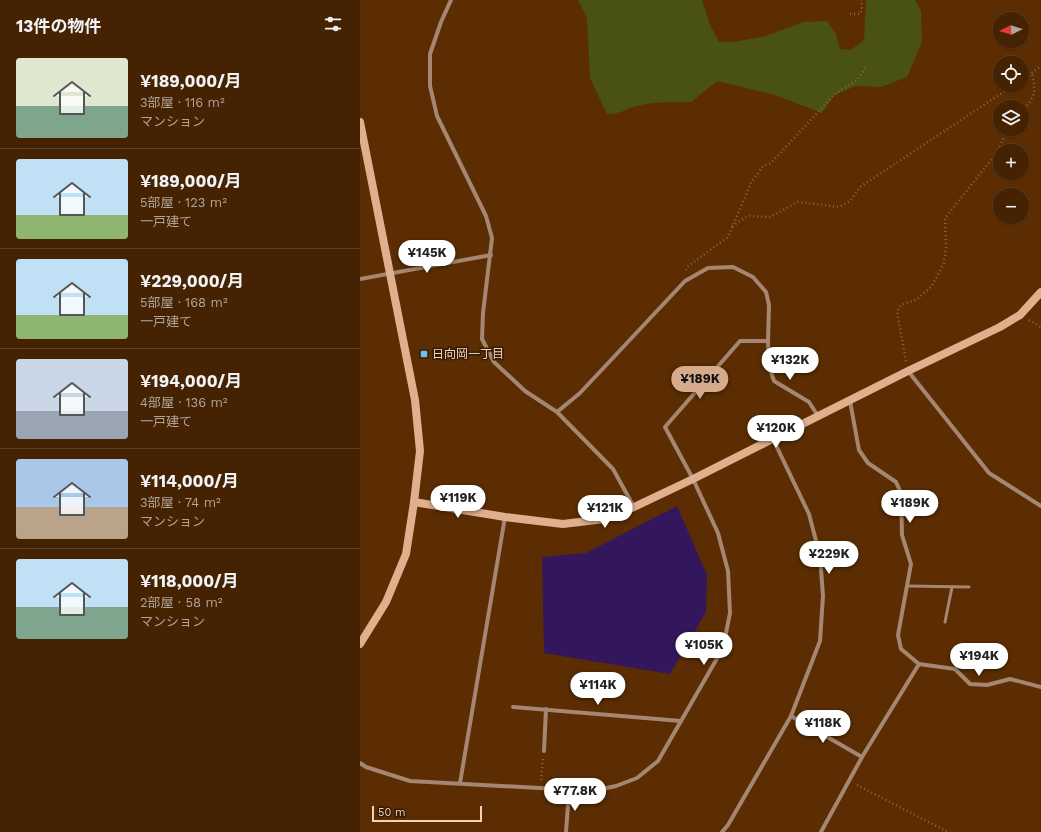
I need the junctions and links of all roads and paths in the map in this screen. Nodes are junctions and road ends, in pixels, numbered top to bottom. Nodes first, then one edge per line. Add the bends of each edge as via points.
1 (451, 0) edge
2 (861, 0) edge
3 (850, 14) dead end
4 (867, 66) dead end
5 (1041, 66) edge
6 (1032, 74) junction
7 (1029, 76) edge
8 (1003, 92) edge
9 (1029, 103) edge
10 (360, 122) edge
11 (1005, 136) edge
12 (732, 226) junction
13 (491, 254) junction
14 (390, 273) junction
15 (360, 279) edge
16 (685, 281) junction
17 (1041, 292) edge
18 (768, 341) junction
19 (908, 371) junction
20 (850, 401) junction
21 (557, 412) junction
22 (818, 416) junction
23 (773, 439) junction
24 (693, 479) junction
25 (414, 502) junction
26 (1041, 506) edge
27 (634, 508) junction
28 (505, 517) junction
29 (907, 586) junction
30 (952, 587) junction
31 (969, 587) dead end
32 (944, 622) dead end
33 (360, 644) edge
34 (919, 664) junction
35 (1041, 687) edge
36 (513, 707) dead end
37 (546, 709) junction
38 (791, 716) junction
39 (682, 721) junction
40 (544, 751) joint
41 (862, 758) junction
42 (360, 763) edge
43 (542, 774) dead end
44 (849, 781) junction
45 (460, 783) junction
46 (568, 790) junction
47 (566, 832) edge
48 (722, 832) edge
49 (821, 832) edge
50 (948, 832) edge

1 - 13 street via 430,54 430,86 437,116 486,216 492,238
2 - 3 path via 860,14
4 - 12 path via 857,80 834,95 771,163 763,166 751,183
5 - 6 path
6 - 7 path
6 - 9 path via 1035,86
8 - 12 path via 860,187 850,202 839,207 798,202 770,217 748,216
10 - 14 street
11 - 19 path via 996,154 945,218 944,263 932,286 916,300 901,305 897,312
12 - 16 path via 728,236 687,267
13 - 14 street
13 - 21 street via 482,339 494,362 525,391
14 - 15 street
14 - 25 street via 415,400 420,451
16 - 18 street via 708,268 733,267 753,277 766,292 769,305
16 - 21 street via 580,393
17 - 19 street via 1020,315 1000,327
18 - 22 street via 769,366 774,381 809,402
18 - 24 street via 740,341 665,427
19 - 20 street
19 - 26 street via 989,473
20 - 22 street
20 - 29 street via 859,450 868,463 896,482 901,493 902,535 911,564
21 - 27 street via 613,469
22 - 23 street
23 - 24 street
23 - 38 street via 809,514 820,556 823,596 820,641
24 - 27 street
24 - 39 street via 718,533 728,572 730,613 723,648
25 - 28 street
25 - 33 street via 406,554 386,602
27 - 28 street via 604,519 563,524
28 - 45 street
29 - 30 lane
29 - 34 street via 898,635 901,648
30 - 31 lane
30 - 32 lane
34 - 35 street via 955,669 970,684 987,686 1010,679
34 - 41 street
36 - 37 street
37 - 39 street
37 - 40 street
38 - 41 street
38 - 48 street
39 - 46 street via 658,761 637,778 593,791
40 - 43 path
41 - 44 street
42 - 45 street via 410,781
44 - 49 street
44 - 50 path
45 - 46 street
46 - 47 street

